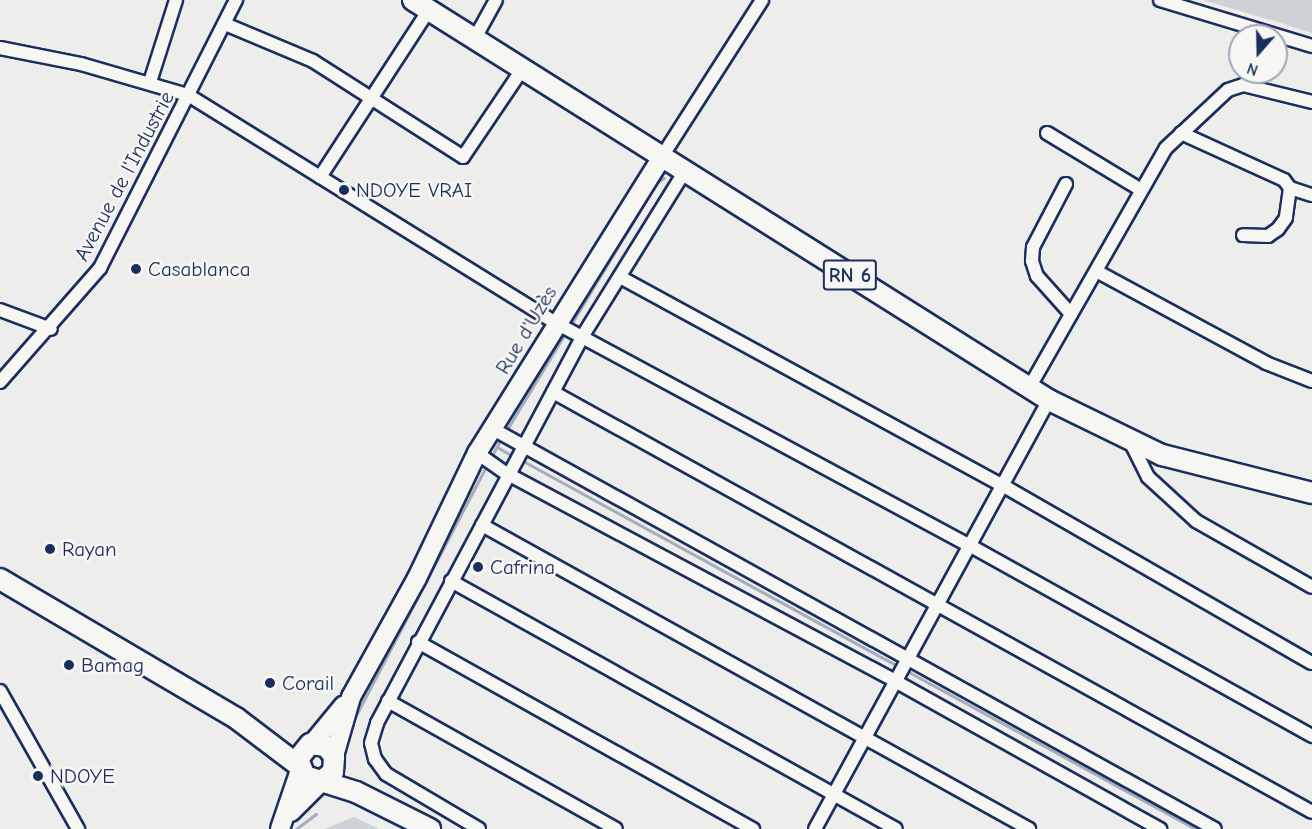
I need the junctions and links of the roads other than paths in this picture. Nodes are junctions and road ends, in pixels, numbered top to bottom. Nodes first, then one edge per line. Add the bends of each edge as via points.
1 (176, 0) edge
2 (236, 0) edge
3 (496, 0) edge
4 (762, 0) edge
5 (1160, 0) edge
6 (421, 5) edge
7 (225, 24) junction
8 (475, 38) junction
9 (1312, 46) edge
10 (0, 48) edge
11 (523, 68) junction
12 (150, 82) junction
13 (188, 95) junction
14 (374, 98) junction
15 (1312, 102) edge
16 (1047, 133) dead end
17 (1180, 133) junction
18 (663, 155) junction
19 (685, 171) junction
20 (320, 177) junction
21 (1066, 184) dead end
22 (1290, 188) junction
23 (1141, 190) junction
24 (1312, 195) edge
25 (1243, 235) dead end
26 (1098, 272) junction
27 (620, 277) junction
28 (0, 310) edge
29 (1071, 314) junction
30 (556, 322) junction
31 (51, 328) junction
32 (582, 337) junction
33 (1312, 381) edge
34 (0, 382) edge
35 (1029, 388) junction
36 (553, 392) junction
37 (1049, 400) junction
38 (493, 429) junction
39 (1130, 441) junction
40 (522, 445) junction
41 (477, 453) junction
42 (506, 473) junction
43 (1002, 486) junction
44 (1312, 493) edge
45 (482, 525) junction
46 (969, 545) junction
47 (0, 579) edge
48 (451, 581) junction
49 (1312, 587) edge
50 (938, 602) junction
51 (418, 642) junction
52 (907, 659) junction
53 (1312, 663) edge
54 (895, 681) junction
55 (0, 691) edge
56 (351, 697) junction
57 (388, 701) junction
58 (236, 718) junction
59 (1312, 736) edge
60 (864, 737) junction
61 (310, 745) junction
62 (335, 760) junction
63 (299, 767) junction
64 (323, 780) junction
65 (835, 795) junction
66 (1312, 812) edge
67 (402, 813) junction
68 (283, 823) edge
69 (78, 829) edge
70 (430, 829) edge
71 (479, 829) edge
72 (616, 829) edge
73 (753, 829) edge
74 (815, 829) edge
75 (896, 829) edge
76 (1029, 829) edge
77 (1160, 829) edge
78 (1215, 829) edge

1 - 12 street
2 - 7 street, Avenue de l'Industrie
3 - 8 street
4 - 18 street, Rue d'Uzès
5 - 9 street
6 - 8 main road, RN 6
6 - 14 street
7 - 13 street, Avenue de l'Industrie
7 - 14 street via 313,61
8 - 11 main road, RN 6
10 - 12 street
11 - 14 street via 463,157
11 - 18 main road, RN 6
12 - 13 street
13 - 20 street
13 - 31 street, Avenue de l'Industrie via 100,268
14 - 20 street
15 - 17 street via 1244,85 1228,90
16 - 23 street
17 - 22 street via 1284,180
17 - 23 street via 1166,148
18 - 19 main road, RN 6
18 - 30 street, Rue d'Uzès
19 - 27 street
19 - 35 main road, RN 6
20 - 30 street
21 - 29 street via 1034,247 1032,261 1037,276
22 - 24 street
22 - 25 street via 1288,210 1278,229 1268,236
23 - 26 street
26 - 29 street
26 - 33 street via 1266,363
27 - 32 street
27 - 43 street
28 - 31 street
29 - 35 street
30 - 32 street
30 - 38 street, Rue d'Uzès
31 - 34 street, Avenue de l'Industrie
32 - 36 street
32 - 46 street
35 - 37 main road, RN 6
36 - 40 street
36 - 50 street
37 - 39 main road, RN 6
37 - 43 street
38 - 40 street
38 - 41 street, Rue d'Uzès
39 - 44 main road, RN 6 via 1162,455
39 - 49 street via 1148,477 1197,521
40 - 42 street
40 - 52 street
41 - 42 street
41 - 56 street, Rue d'Uzès via 417,578
42 - 45 street
42 - 54 street
43 - 46 street
43 - 53 street
45 - 48 street
45 - 60 street
46 - 50 street
46 - 59 street
47 - 58 main road
48 - 51 street
48 - 65 street
50 - 52 street
50 - 66 street
51 - 57 street
51 - 73 street
52 - 54 street
52 - 78 street
54 - 60 street
54 - 77 street
55 - 69 street
56 - 61 street, Rue d'Uzès
56 - 62 street, Rue d'Uzès
57 - 71 street via 371,743 375,759 386,774 410,791
57 - 72 street
58 - 61 main road
58 - 63 main road
60 - 65 street
60 - 76 street
61 - 62 main road via 326,746
61 - 63 main road via 300,753
62 - 64 main road via 333,772
62 - 67 main road
63 - 64 main road via 311,780
63 - 68 street
64 - 67 main road
64 - 68 street
65 - 74 street
65 - 75 street
67 - 70 main road

